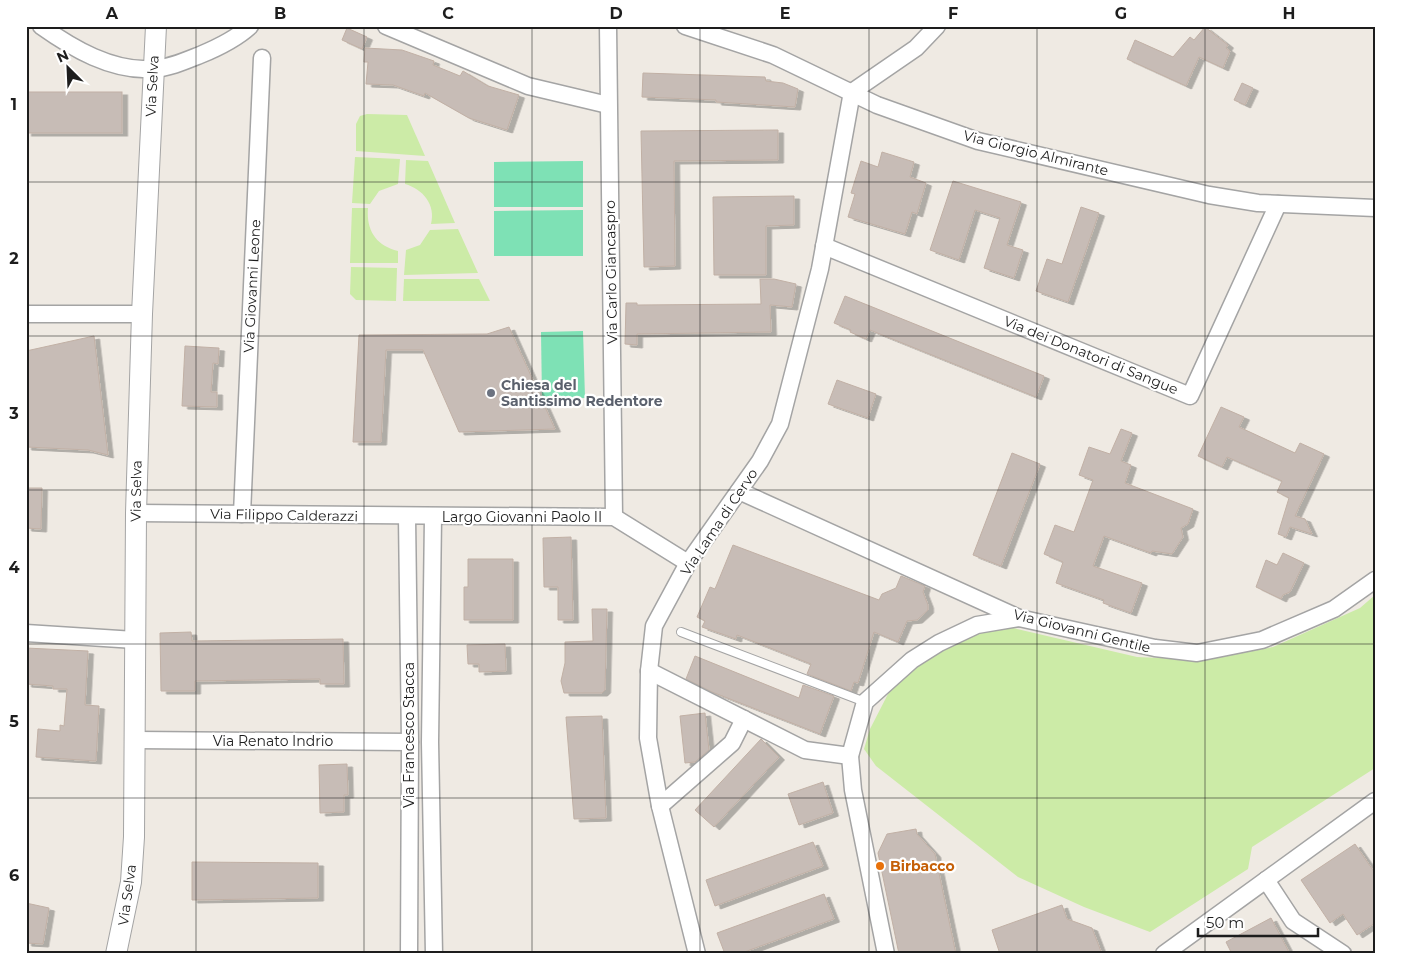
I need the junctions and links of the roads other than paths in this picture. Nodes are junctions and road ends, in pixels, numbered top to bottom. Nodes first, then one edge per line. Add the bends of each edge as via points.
1 (41, 26) edge
2 (156, 26) edge
3 (250, 26) edge
4 (386, 26) edge
5 (608, 26) edge
6 (685, 26) edge
7 (938, 26) edge
8 (262, 58) dead end
9 (153, 69) junction
10 (852, 92) junction
11 (608, 105) junction
12 (1278, 204) junction
13 (1375, 208) edge
14 (824, 246) junction
15 (26, 314) edge
16 (142, 314) junction
17 (739, 491) junction
18 (136, 513) junction
19 (242, 514) junction
20 (408, 516) junction
21 (433, 517) junction
22 (614, 517) junction
23 (688, 564) junction
24 (1375, 580) edge
25 (1018, 618) junction
26 (681, 632) dead end
27 (26, 633) edge
28 (135, 640) junction
29 (649, 671) junction
30 (865, 702) junction
31 (744, 719) junction
32 (135, 740) junction
33 (410, 742) junction
34 (850, 756) junction
35 (1375, 801) edge
36 (660, 806) junction
37 (1266, 880) junction
38 (116, 954) edge
39 (409, 954) edge
40 (434, 954) edge
41 (697, 954) edge
42 (886, 954) edge
43 (1164, 954) edge
44 (1343, 954) edge

1 - 9 street via 88,55 131,67
2 - 9 street, Via Selva
3 - 9 street via 212,50
4 - 11 street via 528,86
5 - 11 street, Via Carlo Giancaspro
6 - 10 street, Via Giorgio Almirante via 773,55
7 - 10 street via 916,48
8 - 19 street, Via Giovanni Leone
9 - 16 street, Via Selva
10 - 12 street, Via Giorgio Almirante via 877,105 978,140 1209,196
10 - 14 street, Via Lama di Cervo
11 - 22 street, Via Carlo Giancaspro
12 - 13 street, Via Giorgio Almirante
12 - 14 street, Via dei Donatori di Sangue via 1190,396
14 - 17 street, Via Lama di Cervo via 780,424 760,462
15 - 16 street
16 - 18 street, Via Selva
17 - 23 street, Via Lama di Cervo
17 - 25 street, Via Giovanni Gentile
18 - 19 street, Via Filippo Calderazzi
18 - 28 street, Via Selva
19 - 20 street, Via Filippo Calderazzi
20 - 21 street, Via Filippo Calderazzi
20 - 33 street, Via Francesco Stacca
21 - 22 street, Largo Giovanni Paolo II
21 - 40 street, Via Francesco Stacca via 430,742
22 - 23 street, Largo Giovanni Paolo II
23 - 29 street, Via Lama di Cervo via 654,626
24 - 25 street, Via Giovanni Gentile via 1334,609 1262,640 1197,653 1155,648
25 - 30 street via 977,625 939,643 912,660
26 - 30 lane
27 - 28 street
28 - 32 street, Via Selva
29 - 31 street
29 - 36 street, Via Lama di Cervo via 648,738
30 - 34 street
31 - 34 street via 805,750
31 - 36 street via 732,743
32 - 33 street, Via Renato Indrio
32 - 38 street, Via Selva via 130,882
33 - 39 street, Via Francesco Stacca
34 - 42 street via 853,790
35 - 37 street
36 - 41 street, Via Lama di Cervo
37 - 43 street
37 - 44 street via 1293,921

